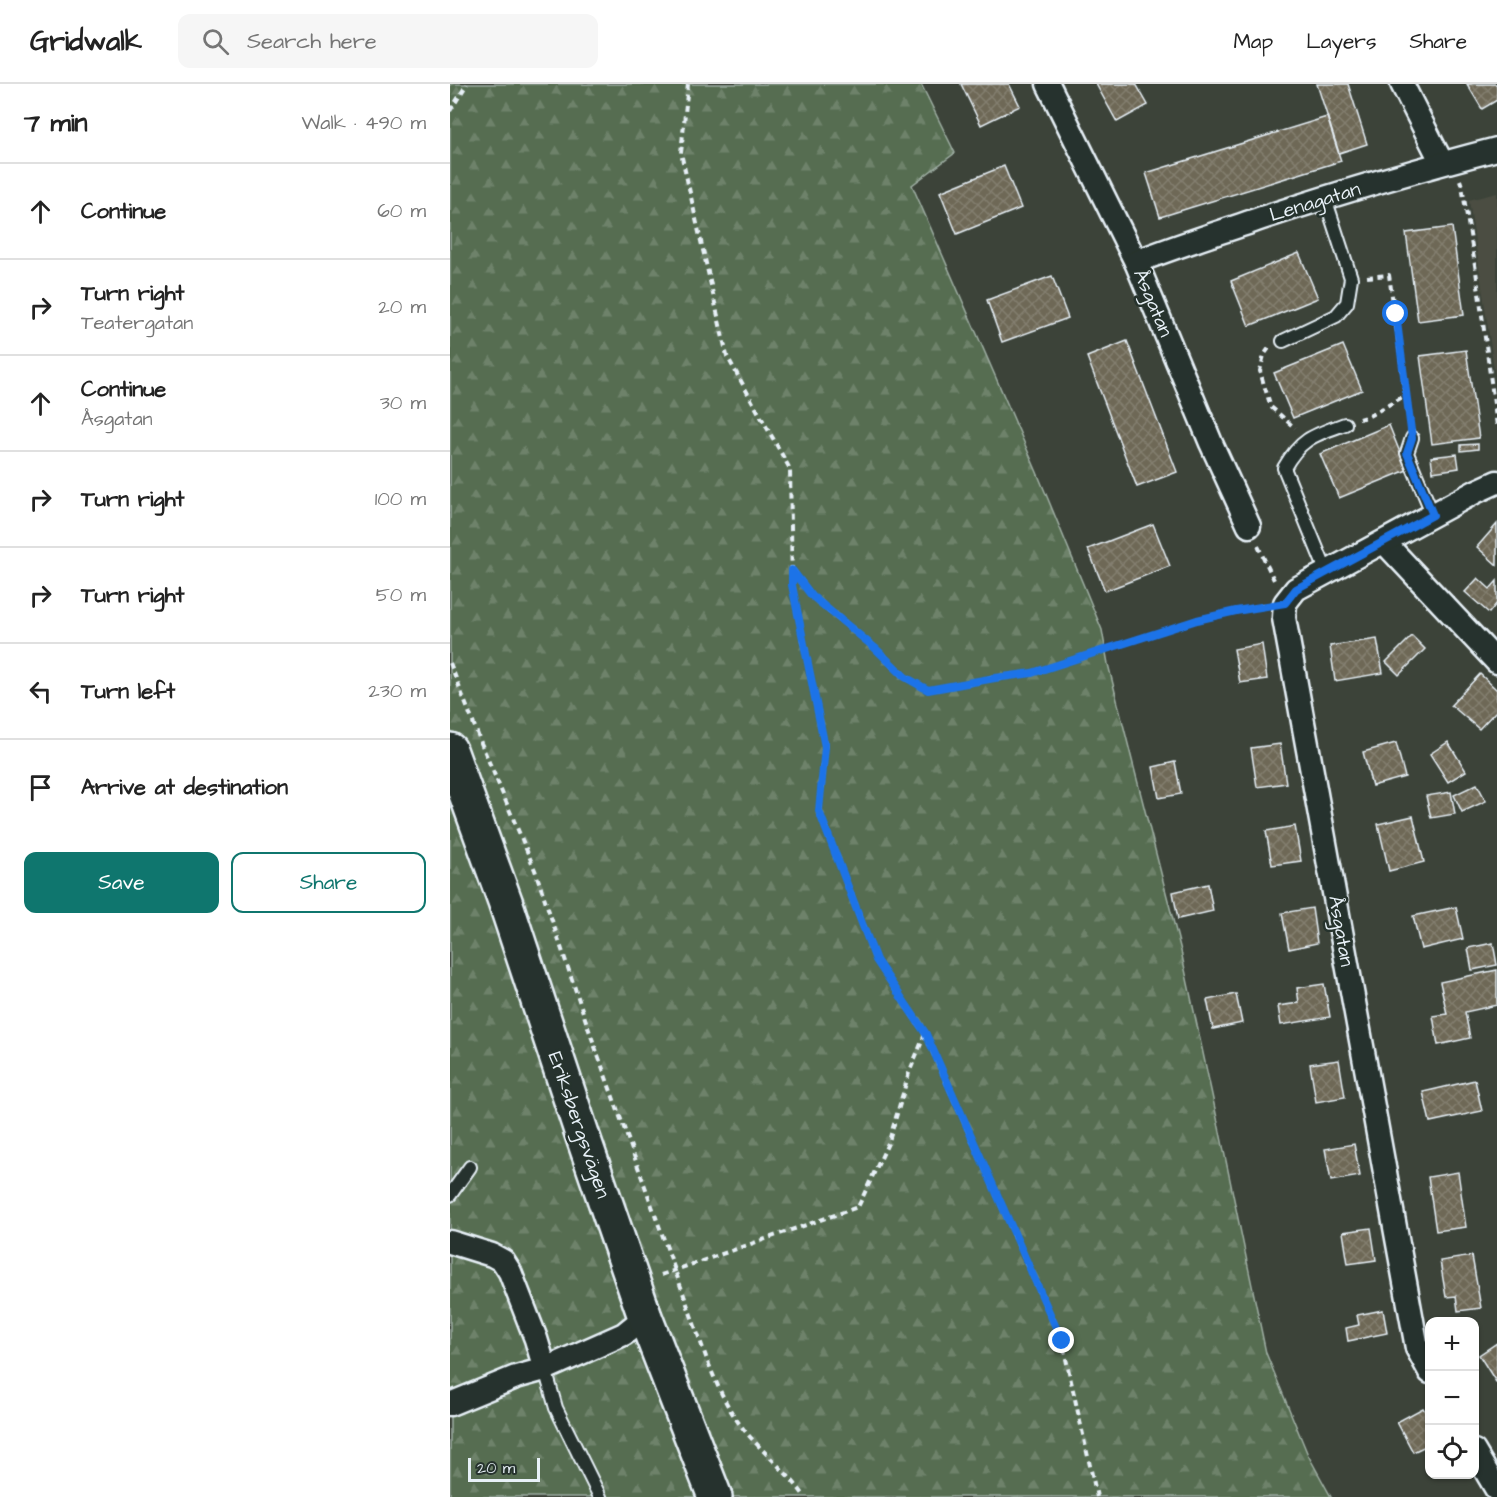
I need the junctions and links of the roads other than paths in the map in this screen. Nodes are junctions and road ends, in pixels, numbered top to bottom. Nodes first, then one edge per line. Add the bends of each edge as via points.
1 (1048, 84) edge
2 (1402, 84) edge
3 (1497, 148) edge
4 (1442, 163) junction
5 (1325, 198) junction
6 (1136, 262) junction
7 (1283, 341) road end
8 (1346, 424) road end
9 (1412, 438) road end
10 (1497, 482) edge
11 (1433, 515) junction
12 (1249, 526) road end
13 (1384, 542) junction
14 (1327, 573) junction
15 (1497, 662) edge
16 (450, 750) edge
17 (470, 1167) dead end
18 (450, 1195) edge
19 (450, 1242) edge
20 (645, 1317) junction
21 (545, 1369) junction
22 (1429, 1371) edge
23 (450, 1404) edge
24 (1485, 1457) edge
25 (1497, 1490) edge
26 (600, 1497) edge
27 (715, 1497) edge

1 - 6 street, Åsgatan
2 - 4 street
3 - 4 street, Lenagatan
4 - 5 street, Lenagatan
5 - 6 street, Lenagatan
5 - 7 lane via 1351,278 1347,303 1336,316
6 - 12 street, Åsgatan
8 - 14 lane via 1314,435 1293,452 1284,468
9 - 11 lane via 1407,453
10 - 11 street
11 - 13 street
13 - 14 street
13 - 15 street
14 - 22 street, Åsgatan via 1296,589 1285,603 1284,618 1417,1348
16 - 20 main road, Eriksbergsvägen
17 - 18 lane
19 - 21 street via 503,1261
20 - 21 street via 624,1334
20 - 27 main road, Eriksbergsvägen
21 - 23 street
21 - 26 lane via 556,1408
24 - 25 street

